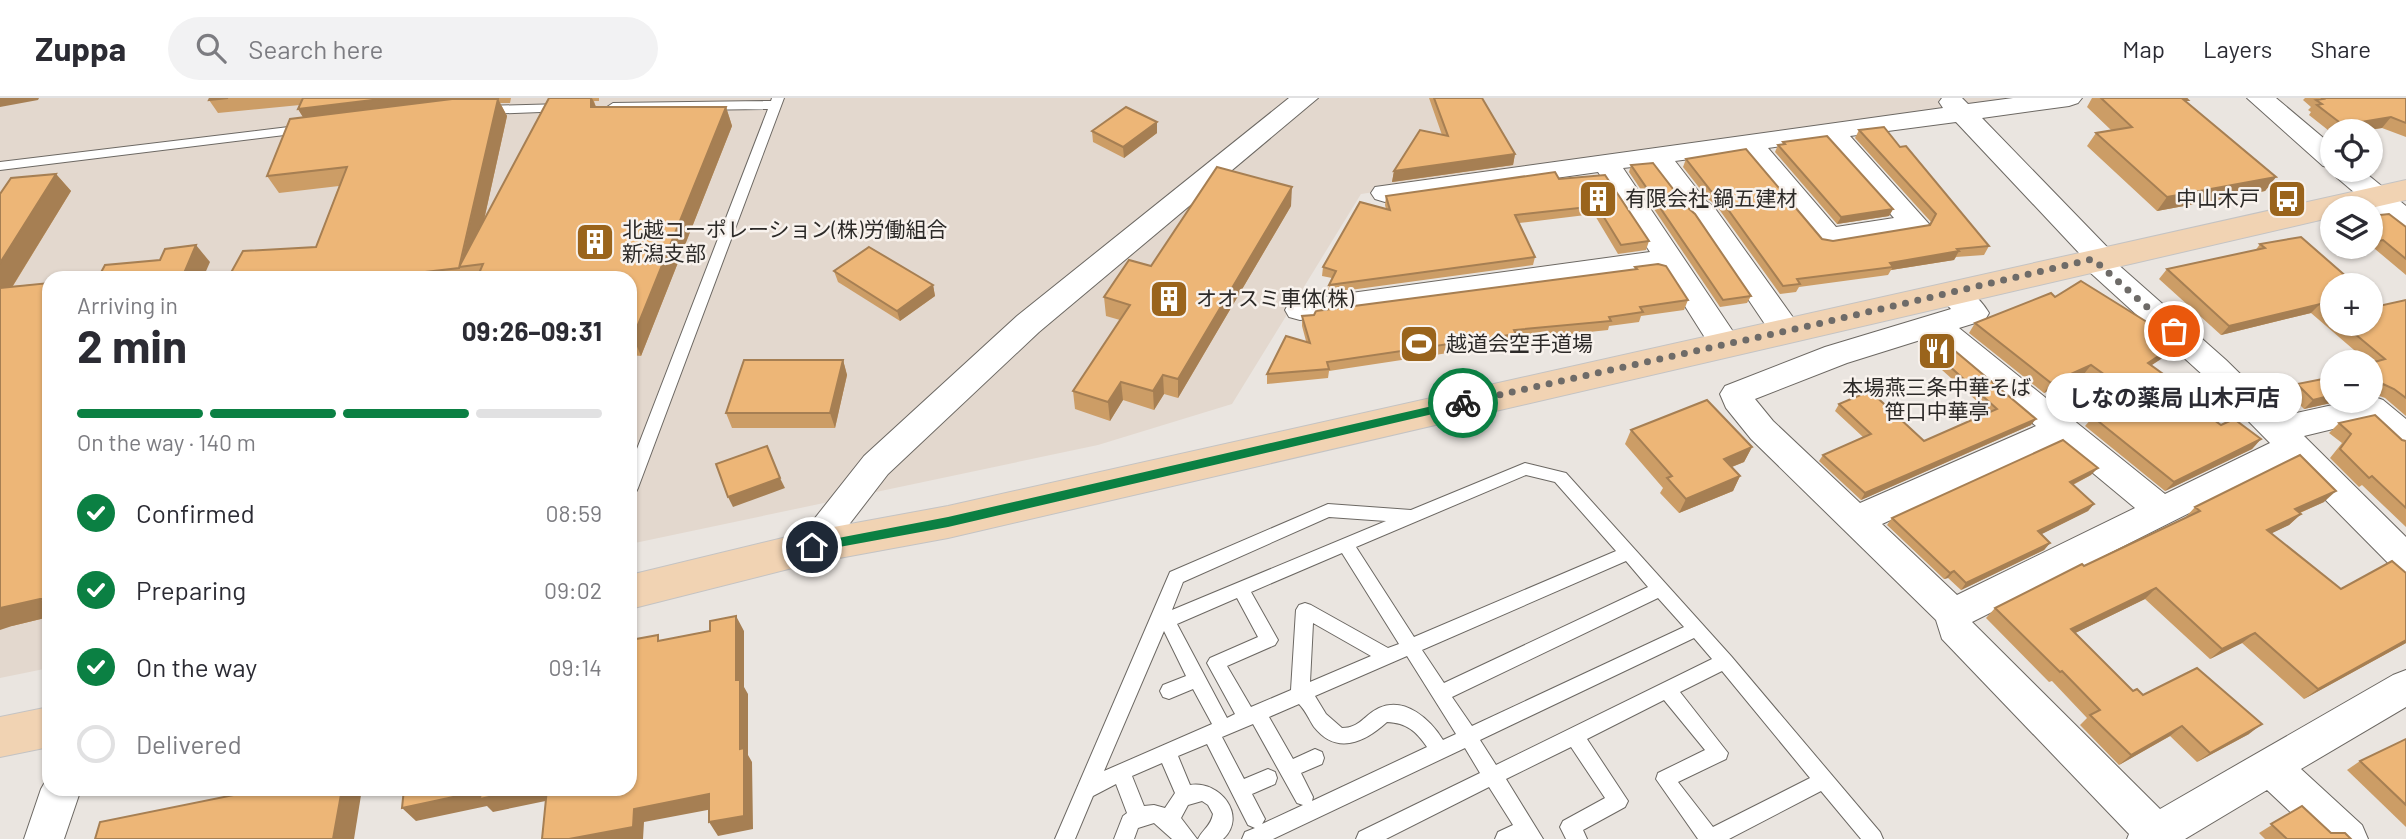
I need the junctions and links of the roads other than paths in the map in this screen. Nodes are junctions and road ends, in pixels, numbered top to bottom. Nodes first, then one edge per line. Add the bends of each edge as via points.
1 (1305, 98) edge
2 (2068, 98) edge
3 (2259, 98) edge
4 (776, 102) edge
5 (1955, 106) edge
6 (603, 107) edge
7 (578, 108) edge
8 (474, 110) edge
9 (319, 127) edge
10 (1831, 131) junction
11 (1749, 143) junction
12 (2320, 149) edge
13 (1657, 156) junction
14 (1606, 163) junction
15 (0, 166) edge
16 (2368, 182) edge
17 (1385, 193) edge
18 (2391, 194) edge
19 (2406, 221) edge
20 (2097, 258) junction
21 (1673, 265) junction
22 (1951, 293) junction
23 (1300, 310) dead end
24 (1936, 326) junction
25 (1786, 331) junction
26 (1725, 344) junction
27 (2061, 429) junction
28 (2285, 438) junction
29 (2406, 438) edge
30 (637, 469) edge
31 (2162, 511) junction
32 (1414, 516) junction
33 (1856, 520) junction
34 (1346, 545) junction
35 (812, 547) junction
36 (1628, 553) junction
37 (2406, 559) edge
38 (1241, 589) junction
39 (1660, 589) junction
40 (637, 590) edge
41 (1953, 614) junction
42 (1163, 622) junction
43 (1696, 629) junction
44 (1410, 647) junction
45 (1388, 657) junction
46 (1724, 661) junction
47 (1198, 679) junction
48 (2406, 687) edge
49 (1667, 690) junction
50 (1169, 691) dead end
51 (1302, 694) junction
52 (1440, 694) junction
53 (1252, 716) junction
54 (42, 728) edge
55 (1217, 731) junction
56 (1466, 736) junction
57 (0, 737) edge
58 (1575, 737) junction
59 (1439, 750) junction
60 (1167, 753) junction
61 (1315, 758) dead end
62 (2271, 767) junction
63 (1288, 769) junction
64 (1121, 772) junction
65 (1268, 778) dead end
66 (1493, 778) junction
67 (1824, 780) junction
68 (1086, 790) junction
69 (1240, 790) junction
70 (1185, 795) junction
71 (59, 796) edge
72 (1304, 797) dead end
73 (1138, 816) junction
74 (1255, 819) dead end
75 (1530, 834) edge
76 (2151, 836) edge
77 (44, 839) edge
78 (1065, 839) edge
79 (1124, 839) edge
80 (1176, 839) edge
81 (1187, 839) edge
82 (1208, 839) edge
83 (1252, 839) edge
84 (1366, 839) edge
85 (1505, 839) edge
86 (1577, 839) edge
87 (1710, 839) edge
88 (1873, 839) edge
89 (2348, 839) edge

1 - 35 street via 1028,324 876,465
2 - 5 street
3 - 12 street
4 - 6 lane
4 - 30 lane
5 - 10 street
5 - 20 street
7 - 8 lane
9 - 15 lane
10 - 11 street
10 - 11 street via 1915,224 1829,238
11 - 13 street
13 - 14 street
13 - 25 street via 1704,213
14 - 17 street
14 - 21 street
16 - 18 street
18 - 19 street
18 - 20 main road
20 - 22 main road
20 - 28 street
21 - 23 street via 1654,261
21 - 26 street
22 - 24 street via 1974,313
22 - 25 main road
24 - 27 street
24 - 33 street via 1836,355 1735,394 1762,430
25 - 26 main road
26 - 35 main road via 961,519
27 - 31 street
27 - 33 street
28 - 29 street via 2372,408
28 - 31 street
28 - 37 street
31 - 41 street
32 - 34 lane
32 - 36 lane via 1525,469 1560,477
32 - 42 lane via 1328,510 1176,577
33 - 41 street
34 - 38 lane
34 - 44 lane
35 - 40 main road
36 - 39 lane
36 - 44 lane
38 - 42 lane
38 - 53 lane via 1269,640 1216,663
39 - 43 lane
39 - 52 lane
41 - 76 street via 1955,628
42 - 47 lane
42 - 68 lane
43 - 46 lane
43 - 56 lane
44 - 45 lane
44 - 52 lane
45 - 51 lane
45 - 51 lane via 1305,610
46 - 49 lane
46 - 67 lane
47 - 50 lane
47 - 55 lane
48 - 62 street
49 - 58 lane
49 - 87 lane via 1719,753 1665,779
51 - 53 lane
51 - 59 lane via 1331,734 1353,736 1384,714 1400,713 1427,729
52 - 56 lane
53 - 55 lane
53 - 63 lane
54 - 57 main road
55 - 60 lane
55 - 69 lane
56 - 59 lane
56 - 66 lane
58 - 66 lane
58 - 86 lane via 1618,801 1570,827
59 - 83 lane
60 - 64 lane
60 - 70 lane
61 - 63 lane
62 - 76 street
62 - 89 street
63 - 72 lane
64 - 68 lane
64 - 73 lane
65 - 69 lane
66 - 75 lane
66 - 84 lane
67 - 87 lane
67 - 88 lane
68 - 78 lane
69 - 74 lane
70 - 81 lane via 1171,816 1176,831
70 - 82 lane via 1201,792 1221,806 1220,829
71 - 77 street
73 - 79 lane via 1130,822
73 - 80 lane via 1154,813 1169,820
75 - 85 lane

